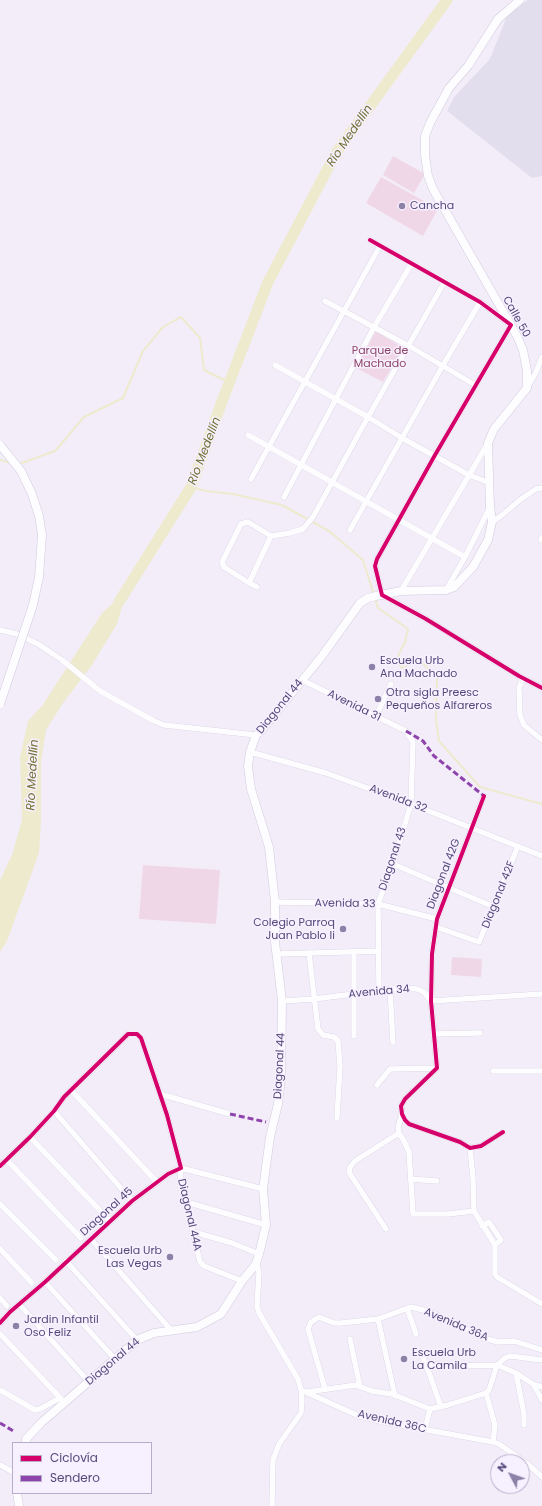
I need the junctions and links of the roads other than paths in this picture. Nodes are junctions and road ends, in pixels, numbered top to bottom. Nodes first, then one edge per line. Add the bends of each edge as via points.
1 (520, 0) edge
2 (370, 240) dead end
3 (380, 246) junction
4 (412, 263) junction
5 (445, 281) junction
6 (325, 301) dead end
7 (480, 302) junction
8 (344, 310) junction
9 (511, 325) junction
10 (374, 327) junction
11 (409, 346) junction
12 (542, 358) edge
13 (275, 365) dead end
14 (442, 366) junction
15 (304, 382) junction
16 (475, 385) junction
17 (527, 388) junction
18 (335, 399) junction
19 (368, 417) junction
20 (248, 435) dead end
21 (402, 438) junction
22 (488, 443) junction
23 (0, 445) edge
24 (269, 446) junction
25 (435, 455) junction
26 (300, 464) junction
27 (469, 475) junction
28 (251, 479) dead end
29 (332, 482) junction
30 (490, 483) junction
31 (542, 488) edge
32 (284, 496) dead end
33 (367, 501) junction
34 (490, 506) junction
35 (398, 520) junction
36 (492, 522) junction
37 (350, 530) dead end
38 (271, 536) junction
39 (432, 539) junction
40 (464, 557) junction
41 (249, 583) junction
42 (257, 587) dead end
43 (446, 590) junction
44 (401, 591) junction
45 (379, 595) junction
46 (0, 630) edge
47 (523, 678) junction
48 (302, 680) junction
49 (390, 684) dead end
50 (542, 688) edge
51 (0, 704) edge
52 (376, 716) junction
53 (406, 731) joint
54 (256, 735) junction
55 (542, 740) edge
56 (250, 752) junction
57 (484, 796) dead end
58 (411, 804) junction
59 (472, 828) junction
60 (518, 846) junction
61 (536, 853) junction
62 (542, 856) edge
63 (542, 860) edge
64 (393, 864) junction
65 (448, 888) junction
66 (275, 902) junction
67 (378, 904) junction
68 (494, 907) junction
69 (437, 919) junction
70 (436, 927) junction
71 (380, 951) junction
72 (354, 952) junction
73 (309, 953) junction
74 (277, 954) junction
75 (390, 989) junction
76 (379, 990) junction
77 (353, 994) junction
78 (542, 994) edge
79 (314, 999) junction
80 (282, 1001) junction
81 (431, 1002) junction
82 (480, 1033) dead end
83 (434, 1034) junction
84 (354, 1036) dead end
85 (393, 1042) dead end
86 (437, 1068) junction
87 (542, 1071) edge
88 (492, 1072) dead end
89 (377, 1085) dead end
90 (71, 1090) junction
91 (160, 1094) junction
92 (54, 1111) junction
93 (230, 1114) dead end
94 (402, 1114) junction
95 (337, 1118) dead end
96 (503, 1132) dead end
97 (399, 1133) junction
98 (30, 1137) junction
99 (470, 1148) junction
100 (6, 1159) junction
101 (0, 1166) edge
102 (181, 1168) junction
103 (410, 1180) junction
104 (437, 1181) dead end
105 (157, 1182) junction
106 (263, 1189) junction
107 (132, 1201) junction
108 (186, 1202) junction
109 (0, 1204) edge
110 (474, 1211) junction
111 (110, 1221) junction
112 (266, 1225) junction
113 (386, 1229) dead end
114 (194, 1232) junction
115 (81, 1238) dead end
116 (91, 1239) junction
117 (0, 1249) edge
118 (259, 1254) junction
119 (56, 1260) dead end
120 (66, 1262) junction
121 (256, 1264) junction
122 (242, 1281) junction
123 (45, 1282) junction
124 (32, 1283) dead end
125 (0, 1298) edge
126 (19, 1304) junction
127 (542, 1304) edge
128 (7, 1306) dead end
129 (407, 1308) junction
130 (378, 1319) junction
131 (0, 1323) edge
132 (171, 1330) junction
133 (0, 1334) edge
134 (416, 1334) dead end
135 (350, 1339) dead end
136 (137, 1340) junction
137 (542, 1350) edge
138 (420, 1352) dead end
139 (115, 1359) junction
140 (542, 1360) edge
141 (426, 1364) junction
142 (497, 1365) junction
143 (516, 1373) junction
144 (89, 1382) junction
145 (533, 1384) junction
146 (360, 1386) junction
147 (542, 1387) edge
148 (324, 1389) junction
149 (0, 1390) edge
150 (304, 1391) junction
151 (486, 1393) junction
152 (396, 1396) junction
153 (542, 1400) edge
154 (62, 1401) junction
155 (441, 1407) junction
156 (430, 1409) junction
157 (524, 1425) dead end
158 (425, 1430) junction
159 (26, 1442) edge
160 (493, 1442) junction
161 (0, 1465) edge
162 (12, 1471) edge
163 (542, 1478) edge
164 (17, 1494) edge
165 (19, 1506) edge
166 (272, 1506) edge

1 - 9 main road, Calle 50 via 498,19 468,66 449,88 425,136 428,176 433,189
2 - 3 street
3 - 4 street
3 - 8 street
4 - 5 street
4 - 10 street
5 - 7 street
5 - 11 street
6 - 8 street
7 - 9 street
7 - 14 street
8 - 10 street
8 - 15 street
9 - 16 street
9 - 17 main road, Calle 50 via 523,350
10 - 11 street
10 - 18 street
11 - 14 street
11 - 19 street
12 - 17 street
13 - 15 street
14 - 16 street
14 - 21 street
15 - 18 street
15 - 24 street
16 - 25 street
17 - 22 main road via 494,429
18 - 19 street
18 - 26 street
19 - 21 street
19 - 29 street
20 - 24 street
21 - 25 street
21 - 33 street
22 - 27 street
22 - 30 main road
23 - 51 main road, bridge via 21,471 32,494 42,535 39,577 33,605
24 - 26 street
24 - 28 street
25 - 27 street
25 - 35 street
26 - 29 street
26 - 32 street
27 - 30 street
27 - 39 street
29 - 33 street
29 - 38 street via 313,517 303,529
30 - 34 main road
31 - 36 street via 521,499
33 - 35 street
33 - 37 street
34 - 36 main road
34 - 40 street
35 - 39 street
35 - 45 street via 376,559
36 - 43 main road via 488,540 473,567 454,587
38 - 41 street
38 - 41 street via 248,522 241,524 222,562 224,567
39 - 40 street
39 - 44 street
40 - 43 street
41 - 42 street
43 - 44 main road
44 - 45 main road
45 - 47 street via 426,619
45 - 48 main road, Diagonal 44 via 360,603
46 - 54 street via 17,634 38,644 100,691 164,725
47 - 50 street
47 - 55 street via 519,688 520,715 524,725
48 - 52 street, Avenida 31
48 - 54 main road, Diagonal 44
49 - 52 street
52 - 53 street, Avenida 31
53 - 58 street, Diagonal 43 via 412,738 413,746
54 - 56 main road, Diagonal 44
56 - 58 street, Avenida 32 via 326,773
56 - 66 main road, Diagonal 44 via 248,766 251,789 269,847
57 - 59 street, Diagonal 42G
58 - 59 street, Avenida 32
58 - 64 street, Diagonal 43
59 - 60 street, Avenida 32
59 - 65 street, Diagonal 42G
60 - 61 street, Avenida 32
60 - 68 street, Diagonal 42F
61 - 62 street, Avenida 32
61 - 63 street
64 - 65 street
64 - 67 street, Diagonal 43
65 - 68 street
65 - 69 street, Diagonal 42G
66 - 67 street, Avenida 33
66 - 74 main road, Diagonal 44
67 - 69 street, Avenida 33
67 - 71 street, Diagonal 43
68 - 70 street, Diagonal 42F via 478,943
69 - 70 street, Diagonal 42G
70 - 81 street, Diagonal 42G via 432,954
71 - 72 street
71 - 76 street, Diagonal 43
72 - 73 street
72 - 77 street
73 - 74 street
73 - 79 street
74 - 80 main road, Diagonal 44
75 - 76 street, Avenida 34
75 - 81 street, Avenida 34 via 417,989 424,992
75 - 85 street
76 - 77 street, Avenida 34
77 - 79 street, Avenida 34
77 - 84 street
78 - 81 street
79 - 80 street, Avenida 34
79 - 95 street via 318,1029 323,1035 336,1038 338,1042 340,1066
80 - 106 main road, Diagonal 44 via 282,1078 270,1136
81 - 83 street, Diagonal 42G
82 - 83 street
83 - 86 street, Diagonal 42G
86 - 89 street via 390,1069
86 - 94 street via 405,1099
87 - 88 street
90 - 91 street via 128,1034 137,1034 143,1042
90 - 92 street
90 - 105 street
91 - 93 street
91 - 102 street
92 - 98 street
92 - 107 street
94 - 97 street
94 - 99 street via 409,1124
96 - 99 street via 481,1146
97 - 103 street via 409,1152
97 - 113 street via 355,1161 349,1172
98 - 100 street
98 - 111 street
99 - 110 street
100 - 101 street
100 - 115 street
102 - 105 street, Diagonal 45
102 - 106 street
102 - 108 street, Diagonal 44A via 179,1182
103 - 104 street
103 - 110 street via 412,1212 416,1215
105 - 107 street, Diagonal 45
106 - 112 main road, Diagonal 44
107 - 111 street, Diagonal 45
108 - 112 street
108 - 114 street, Diagonal 44A
109 - 119 street
110 - 127 street via 495,1245 497,1278
111 - 116 street, Diagonal 45
112 - 118 main road, Diagonal 44
114 - 118 street
114 - 122 street, Diagonal 44A via 200,1262
116 - 120 street, Diagonal 45
116 - 132 street
117 - 124 street
118 - 121 main road, Diagonal 44
120 - 123 street, Diagonal 45
120 - 136 street
121 - 122 main road, Diagonal 44
121 - 150 street via 259,1272 258,1313
122 - 132 main road, Diagonal 44 via 220,1314 197,1327
123 - 126 street, Diagonal 45
123 - 139 street
125 - 128 street
126 - 131 street, Diagonal 45
126 - 144 street
129 - 130 street
129 - 134 street
129 - 137 street, Avenida 36A via 431,1312 484,1338 498,1342 514,1341
130 - 148 street via 334,1323 319,1317 311,1322 308,1329
130 - 152 street
132 - 136 main road, Diagonal 44
133 - 154 street
135 - 146 street
136 - 139 main road, Diagonal 44
138 - 141 street
139 - 144 main road, Diagonal 44
140 - 142 street via 510,1356
141 - 142 street
141 - 155 street
142 - 143 street
142 - 151 street
143 - 145 street
143 - 157 street
144 - 154 main road, Diagonal 44
145 - 147 street
145 - 153 street
146 - 148 street
146 - 152 street
148 - 150 street
149 - 154 street via 35,1410
150 - 158 street, Avenida 36C via 359,1416
150 - 166 street via 301,1413 279,1444 272,1460
151 - 155 street
151 - 160 street via 495,1425
152 - 156 street
154 - 159 main road, Diagonal 44
155 - 156 street
156 - 158 street
158 - 160 street, Avenida 36C
160 - 163 street, Avenida 36C via 529,1465
161 - 162 street
164 - 165 main road

